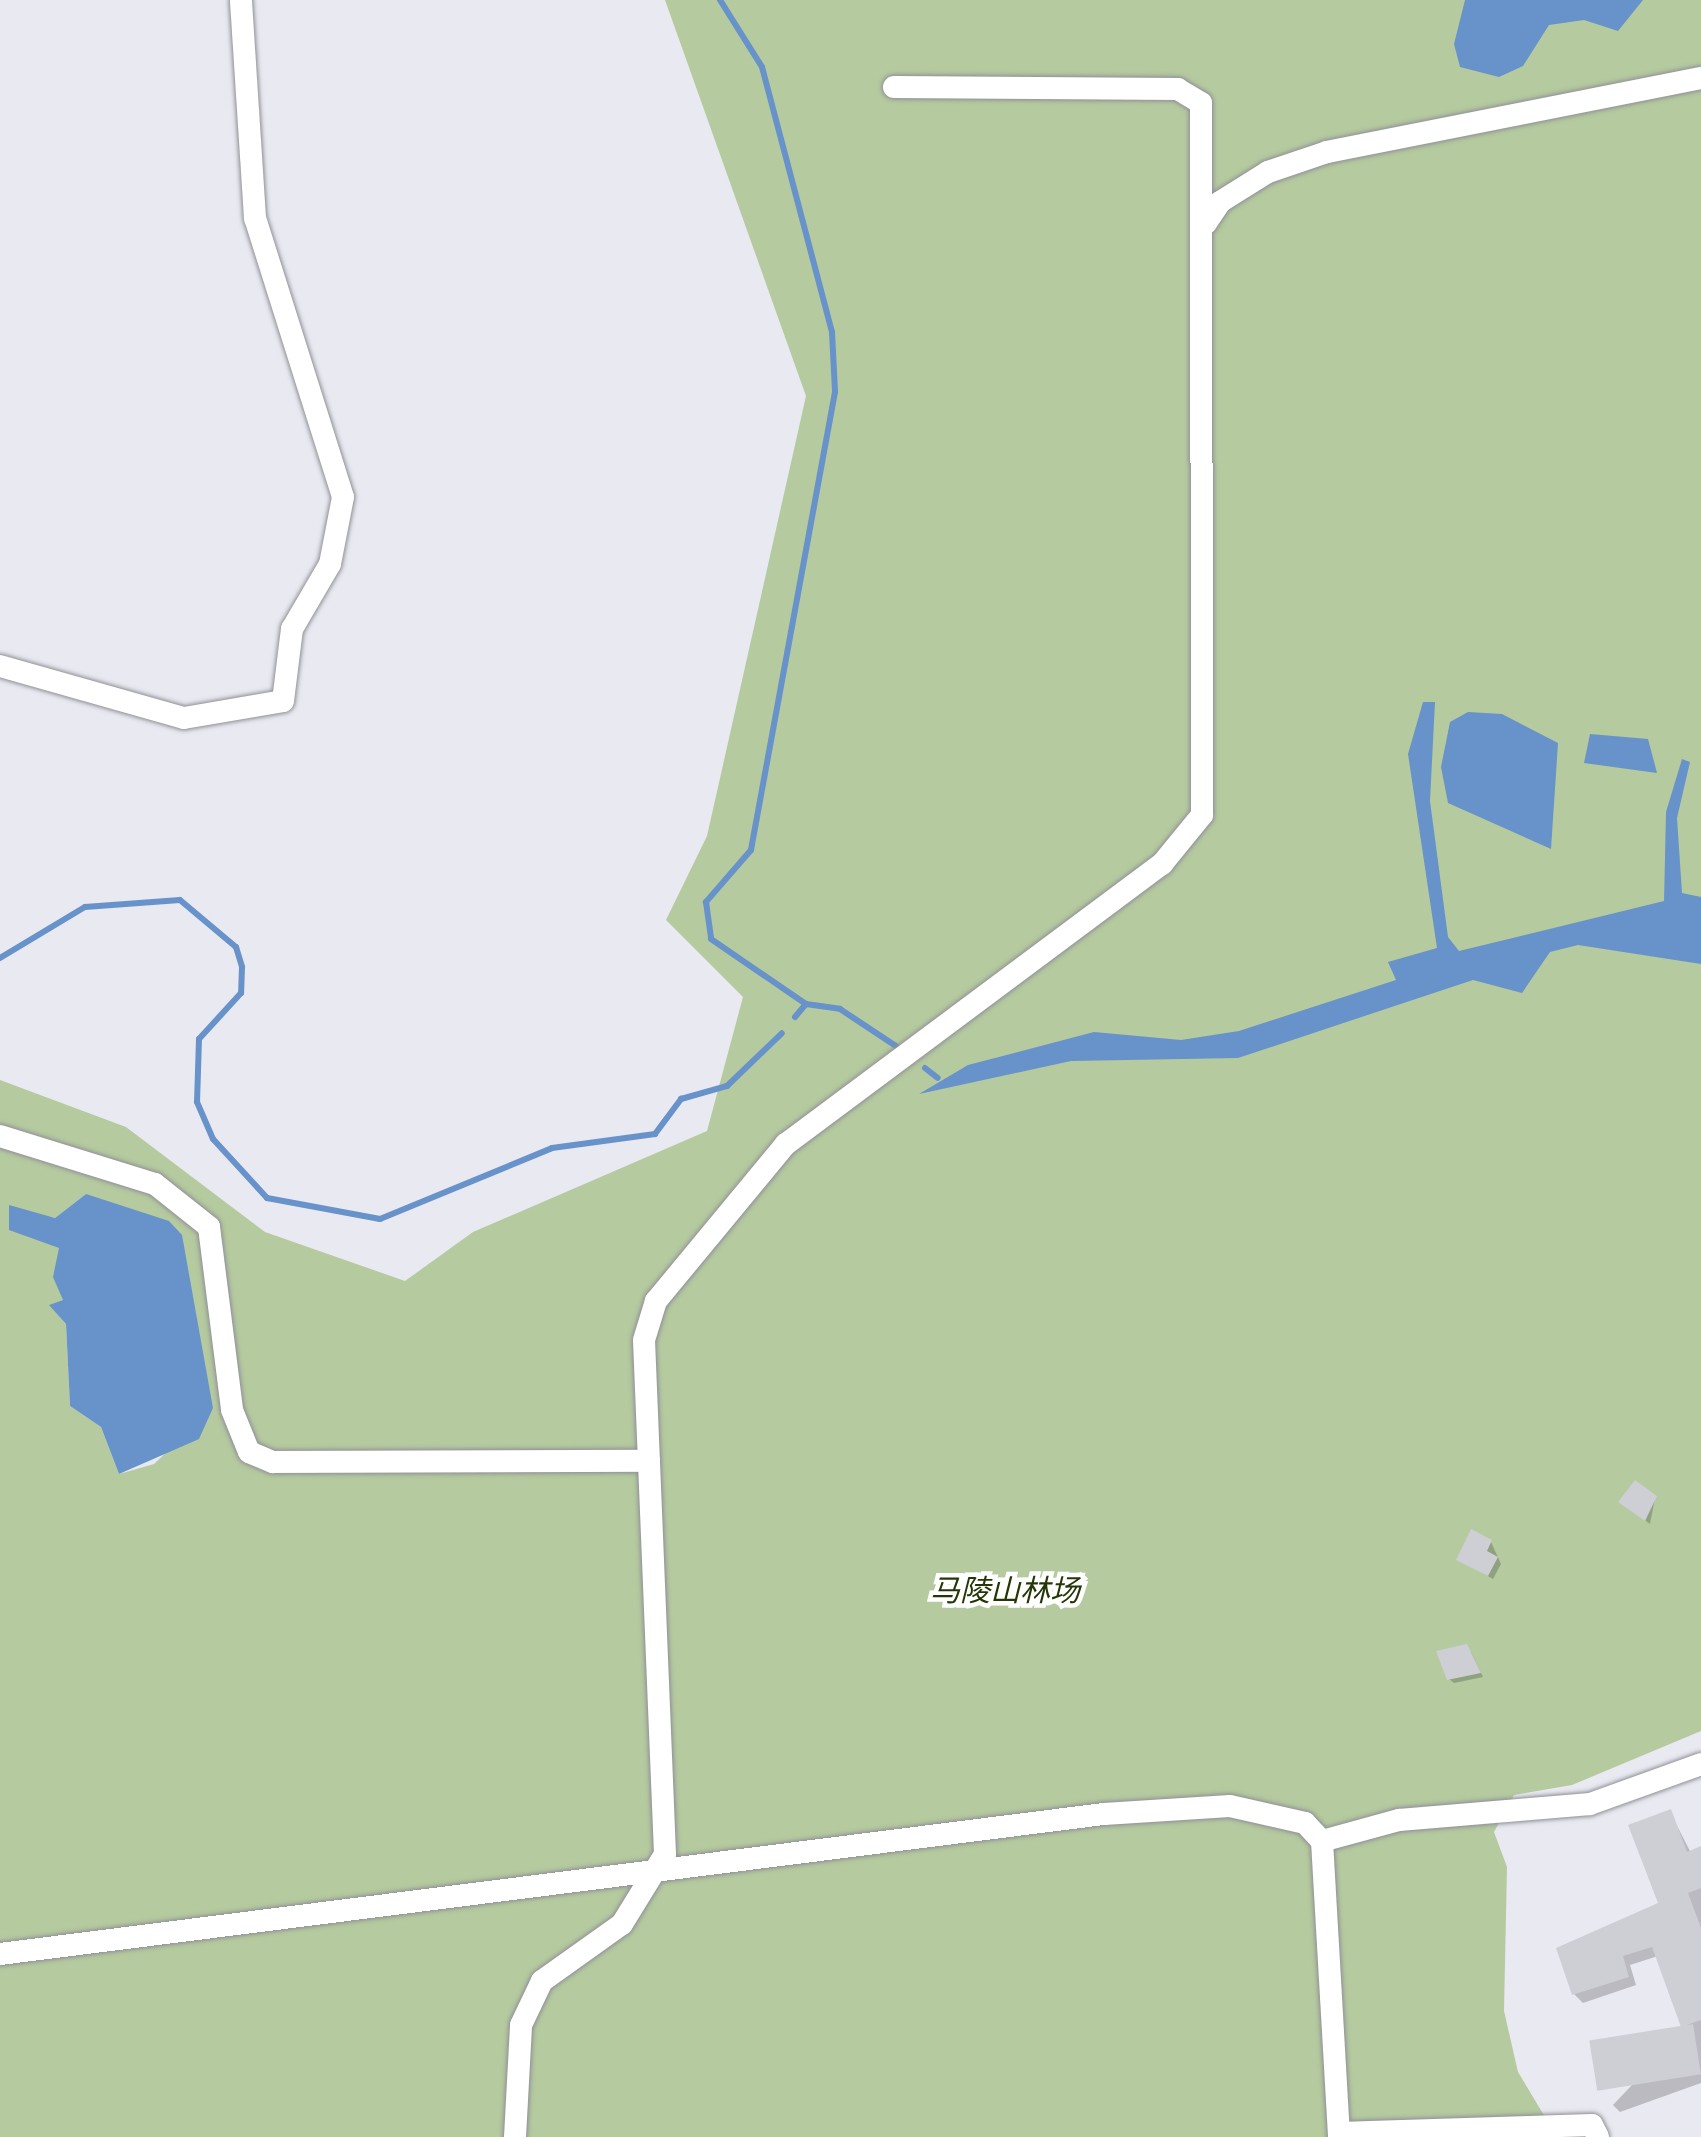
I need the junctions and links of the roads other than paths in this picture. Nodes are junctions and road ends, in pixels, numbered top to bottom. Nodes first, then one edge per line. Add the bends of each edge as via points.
1 (241, 0) edge
2 (1701, 78) edge
3 (894, 87) dead end
4 (1206, 224) junction
5 (0, 666) edge
6 (0, 1136) edge
7 (649, 1461) junction
8 (1701, 1764) edge
9 (1322, 1841) junction
10 (656, 1870) junction
11 (0, 1954) edge
12 (1339, 2135) edge
13 (515, 2137) edge
14 (1598, 2137) edge

1 - 5 street via 255,218 343,497 330,564 292,629 283,701 216,719 172,716
2 - 4 street via 1327,152 1268,172 1220,202
3 - 4 street via 1191,91 1201,104
4 - 7 street via 1202,815 1162,864 756,1172 646,1321
6 - 7 street via 155,1184 209,1227 232,1410 249,1452 273,1462
7 - 10 street via 664,1835
8 - 9 street via 1590,1804 1399,1820
9 - 10 street via 1305,1823 1230,1806
9 - 12 street
10 - 11 street
10 - 13 street via 622,1924 542,1981 521,2025
12 - 14 street via 1592,2125

